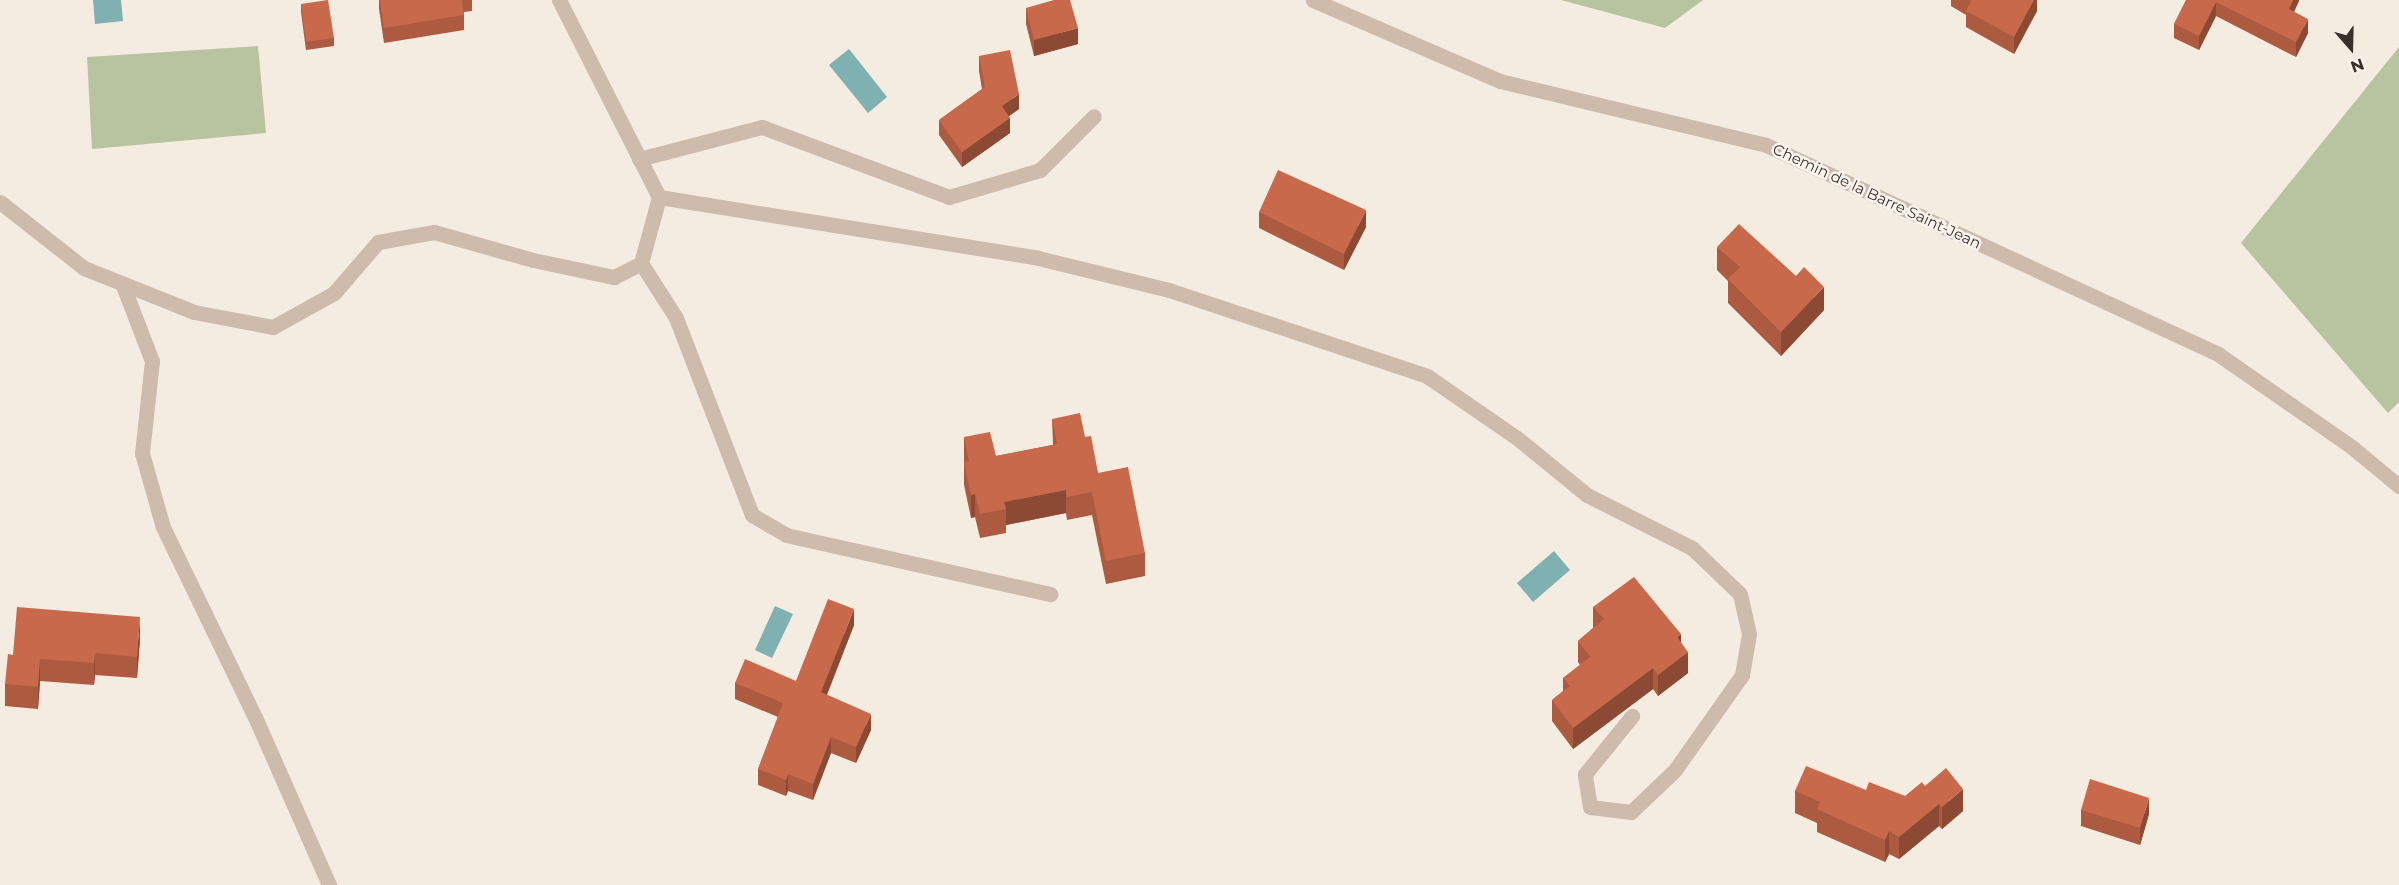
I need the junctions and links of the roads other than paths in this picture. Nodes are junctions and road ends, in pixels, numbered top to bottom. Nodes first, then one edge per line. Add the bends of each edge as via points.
1 (559, 0) edge
2 (1313, 0) edge
3 (1094, 116) dead end
4 (639, 159) junction
5 (658, 197) junction
6 (0, 202) edge
7 (641, 263) junction
8 (122, 283) junction
9 (2399, 486) edge
10 (1051, 594) dead end
11 (1632, 716) dead end
12 (329, 885) edge

1 - 4 street
2 - 9 street, Chemin de la Barre Saint-Jean via 1500,81 1766,145 2218,354 2353,448
3 - 4 street via 1040,170 949,197 762,128
4 - 5 street
5 - 7 street
5 - 11 street via 1038,258 1169,290 1427,376 1517,438 1587,495 1692,548 1740,594 1749,634 1742,675 1702,732 1675,770 1631,812 1590,807 1585,774
6 - 8 street via 84,268
7 - 8 street via 614,277 533,260 434,232 378,242 334,292 273,327 194,312
7 - 10 street via 676,318 752,515 786,534
8 - 12 street via 152,362 142,453 163,527 255,717

